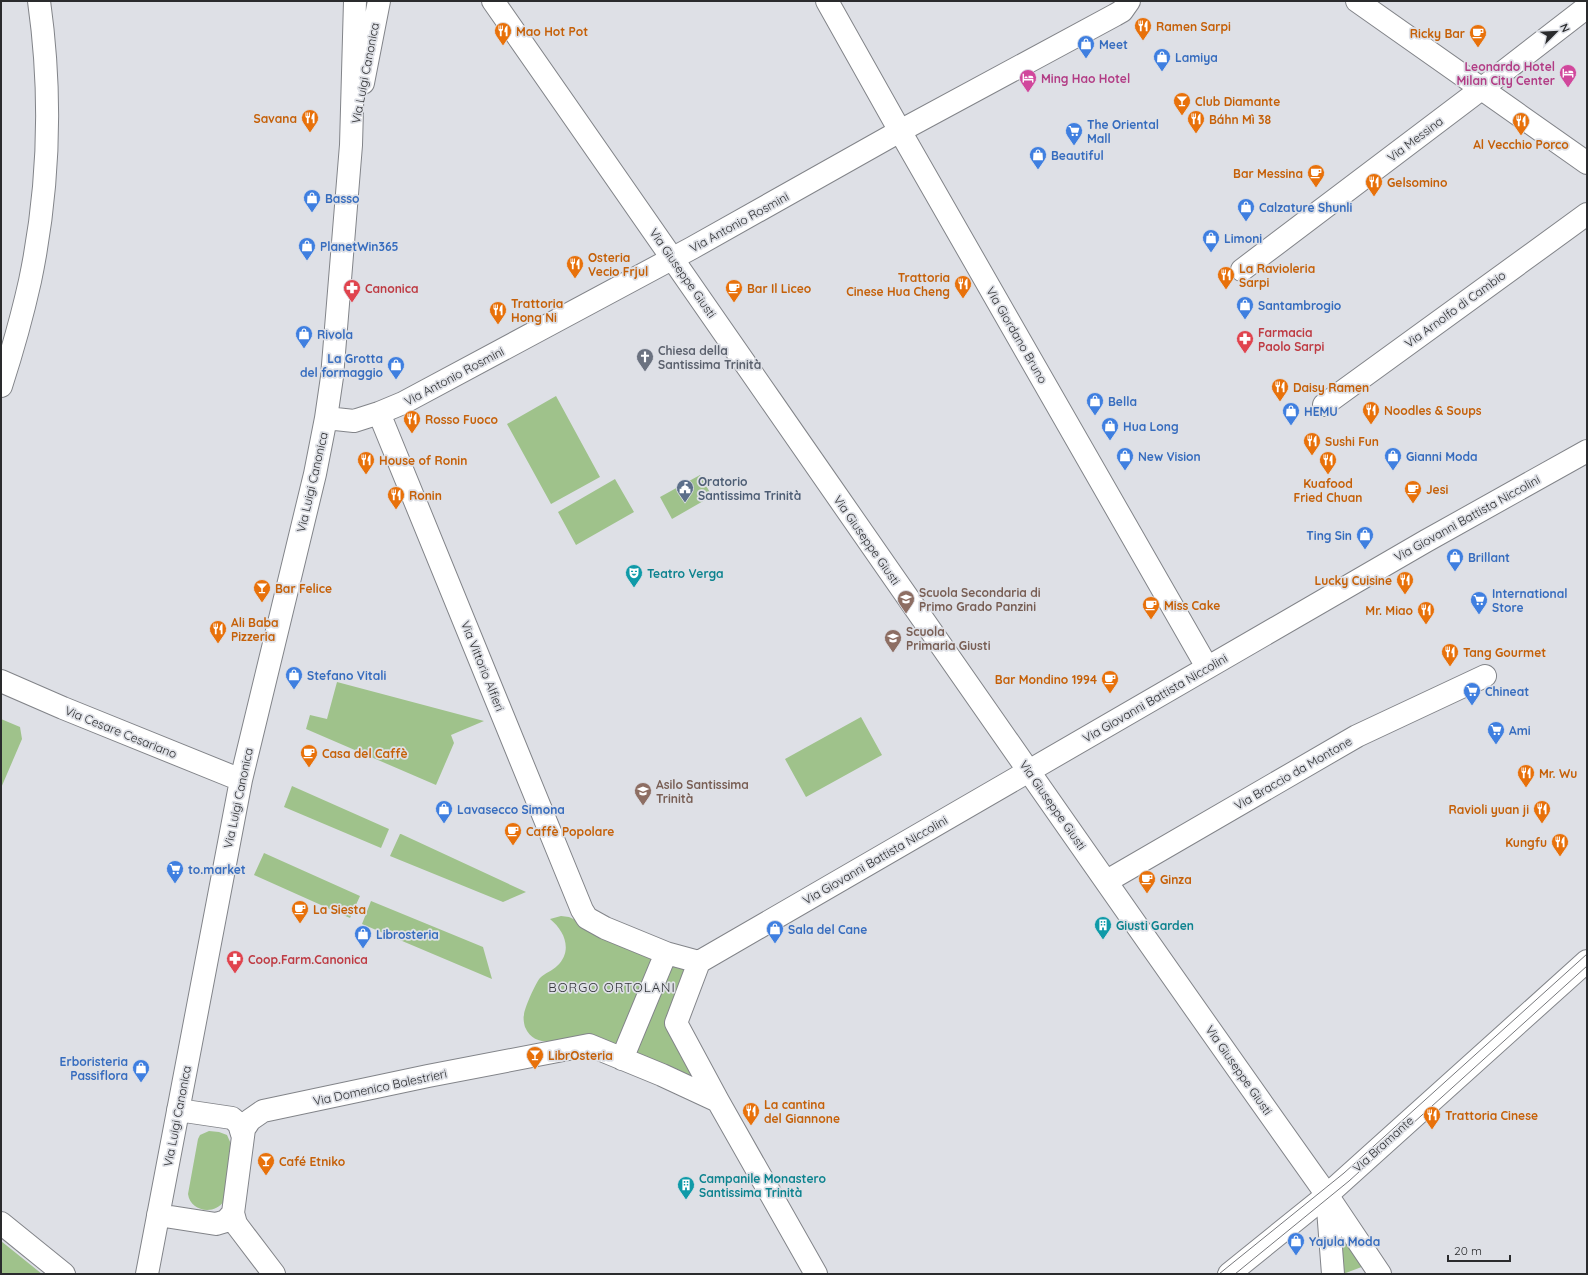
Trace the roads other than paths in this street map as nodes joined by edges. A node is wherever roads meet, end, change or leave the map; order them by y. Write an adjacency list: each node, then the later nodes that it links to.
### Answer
1 (39, 1): 16 (street)
2 (355, 1): 11 (street, Via Luigi Canonica)
3 (379, 1): 11 (street, Via Luigi Canonica)
4 (493, 1): 14 (street, Via Giuseppe Giusti)
5 (827, 1): 10 (street, Via Giordano Bruno)
6 (1129, 1): 10 (street, Via Antonio Rosmini)
7 (1357, 1): 9 (street)
8 (1587, 7): 9 (street, Via Messina)
9 (1481, 89): 12 (street); 15 (street, Via Messina)
10 (900, 131): 14 (street, Via Antonio Rosmini); 21 (street, Via Giordano Bruno)
11 (351, 145): 19 (street, Via Luigi Canonica)
12 (1587, 163)
13 (1587, 214): 17 (street, Via Arnolfo di Cambio)
14 (673, 258): 18 (street, Via Antonio Rosmini); 24 (street, Via Giuseppe Giusti)
15 (1242, 270)
16 (3, 372)
17 (1324, 405)
18 (379, 413): 19 (street, Via Antonio Rosmini); 27 (street, Via Vittorio Alfieri)
19 (326, 418): 25 (street, Via Luigi Canonica)
20 (1587, 451): 21 (street, Via Giovanni Battista Niccolini)
21 (1207, 668): 24 (street, Via Giovanni Battista Niccolini)
22 (1486, 676): 26 (street, Via Braccio da Montone)
23 (1, 681): 25 (street, Via Cesare Cesariano)
24 (1029, 770): 26 (street, Via Giuseppe Giusti); 29 (street, Via Giovanni Battista Niccolini)
25 (241, 780): 32 (street, Via Luigi Canonica)
26 (1107, 881): 34 (street, Via Giuseppe Giusti)
27 (666, 953): 29 (street); 30 (street)
28 (1587, 961): 34 (street, Via Bramante)
29 (699, 962): 31 (street)
30 (622, 1059): 31 (street, Via Domenico Balestrieri); 33 (street, Via Domenico Balestrieri)
31 (718, 1100): 41 (street)
32 (178, 1110): 33 (street); 36 (street, Via Luigi Canonica)
33 (242, 1134): 35 (street, Via Domenico Balestrieri)
34 (1327, 1195): 42 (street, Via Bramante); 43 (street); 45 (street, Via Giuseppe Giusti)
35 (233, 1212): 36 (street); 40 (street)
36 (158, 1215): 39 (street, Via Luigi Canonica)
37 (1, 1223): 38 (street)
38 (64, 1274)
39 (147, 1274)
40 (274, 1274)
41 (816, 1274)
42 (1229, 1274)
43 (1332, 1274)
44 (1358, 1274): 45 (street)
45 (1379, 1274)

